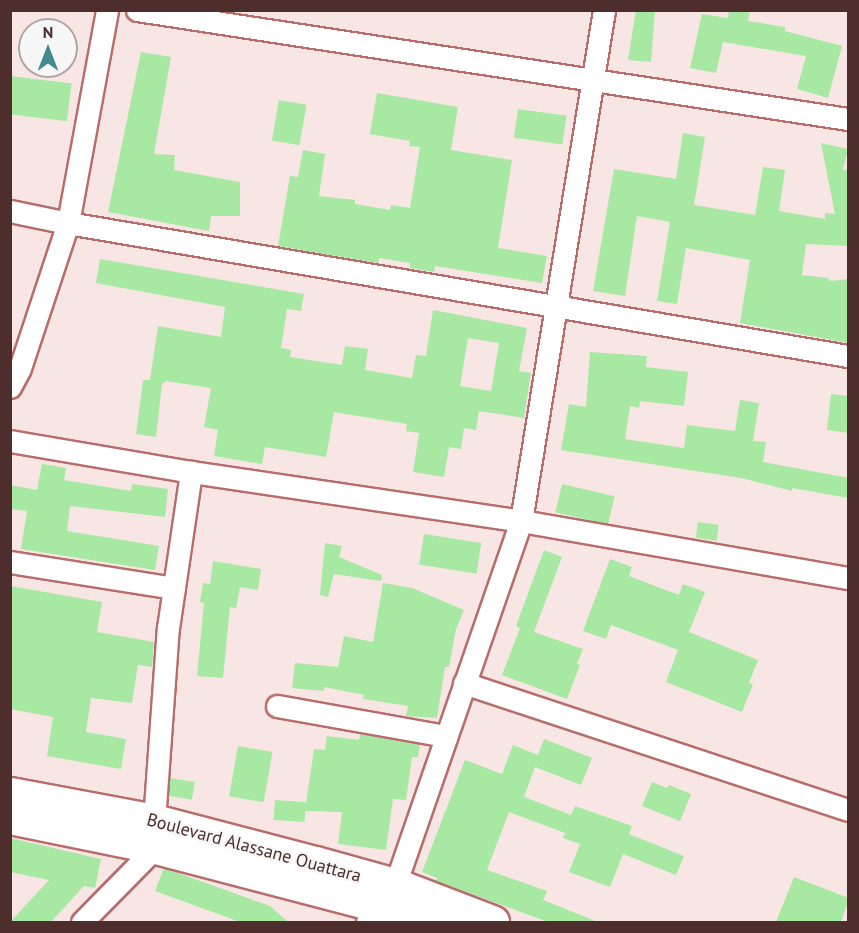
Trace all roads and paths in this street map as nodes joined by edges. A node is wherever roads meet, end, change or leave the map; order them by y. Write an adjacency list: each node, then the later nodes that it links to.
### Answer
1 (107, 10): 7 (street)
2 (137, 10): 4 (street)
3 (604, 10): 4 (street)
4 (595, 80): 5 (street); 8 (street)
5 (849, 119)
6 (10, 211): 7 (street)
7 (68, 223): 8 (street); 10 (street)
8 (556, 306): 9 (street); 13 (street)
9 (849, 356)
10 (10, 387)
11 (10, 441): 12 (street)
12 (191, 472): 13 (street); 16 (street)
13 (520, 521): 15 (street); 17 (street)
14 (10, 562): 16 (street)
15 (849, 578)
16 (174, 588): 23 (street)
17 (464, 683): 19 (street); 21 (street)
18 (277, 706): 19 (street)
19 (446, 736): 24 (street)
20 (10, 794): 23 (main road, Boulevard Alassane Ouattara)
21 (849, 810)
22 (10, 818): 23 (main road, Boulevard Alassane Ouattara)
23 (155, 834): 24 (main road, Boulevard Alassane Ouattara); 25 (street)
24 (381, 905): 26 (main road, Boulevard Alassane Ouattara); 27 (main road, Boulevard Alassane Ouattara)
25 (82, 922)
26 (425, 922)
27 (492, 922)

